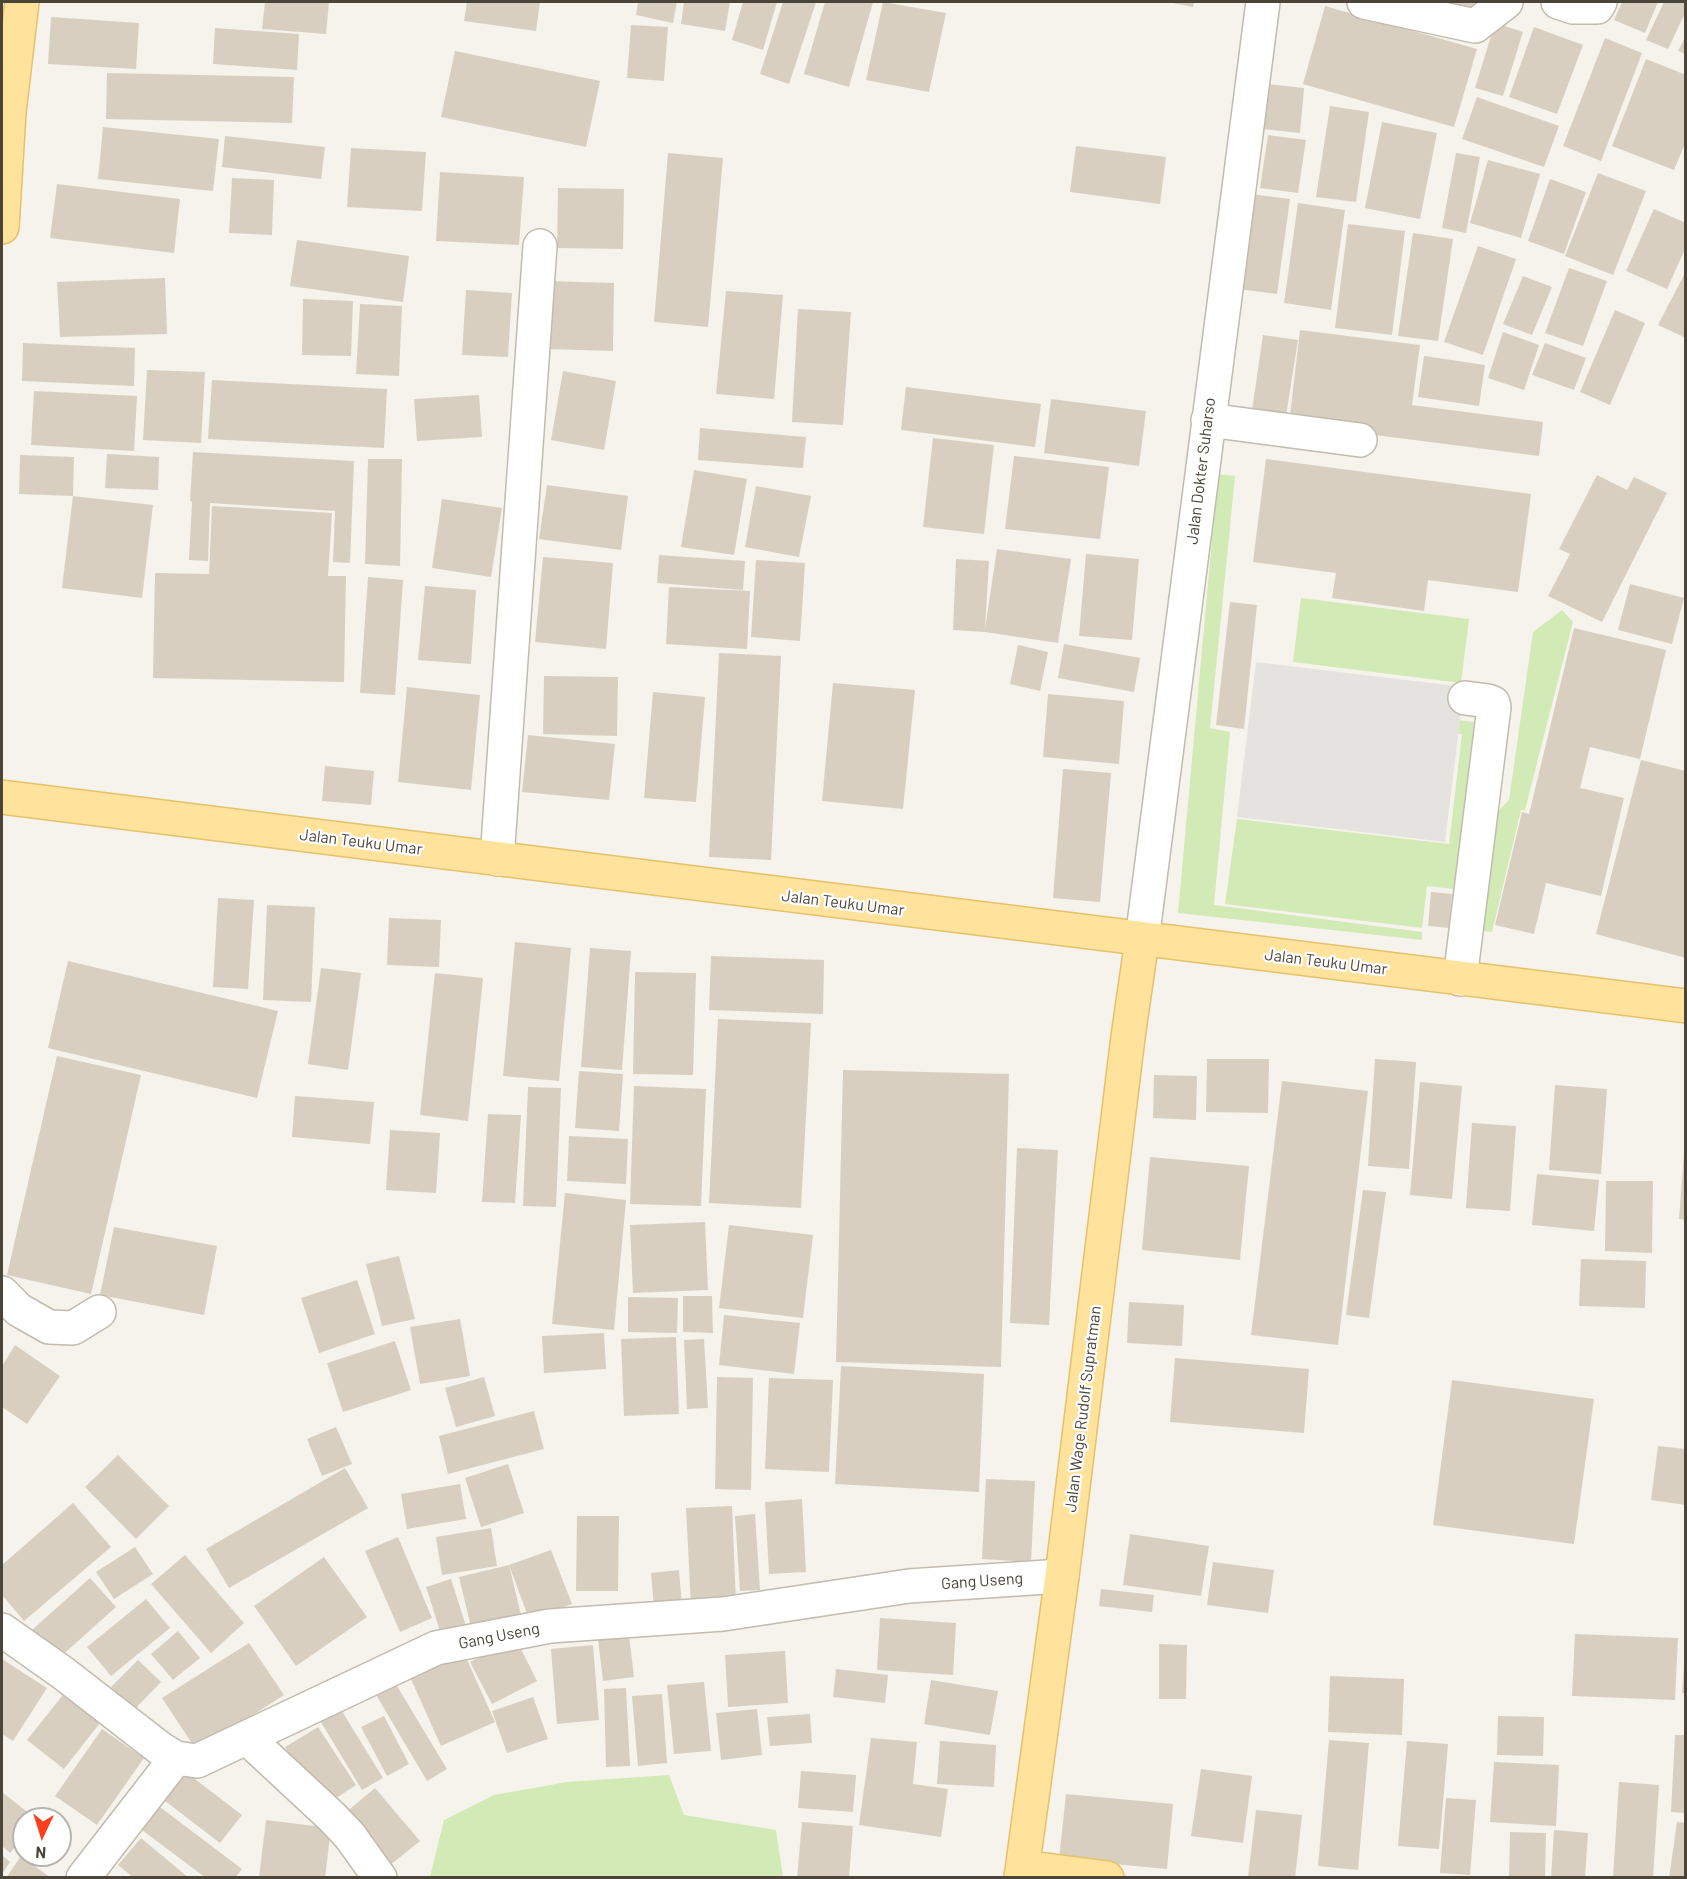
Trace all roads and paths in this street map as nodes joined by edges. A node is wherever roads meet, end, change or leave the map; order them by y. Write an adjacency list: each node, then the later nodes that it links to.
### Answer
1 (22, 2): 7 (main road)
2 (1263, 2): 10 (street, Jalan Dokter Suharso)
3 (1364, 2): 4 (street)
4 (1506, 2)
5 (1558, 2): 6 (street)
6 (1600, 2)
7 (8, 75): 8 (main road)
8 (2, 227)
9 (540, 246): 14 (street)
10 (1208, 420): 11 (street); 15 (street, Jalan Dokter Suharso)
11 (1360, 440)
12 (1465, 698): 16 (street)
13 (2, 797): 14 (main road, Jalan Teuku Umar)
14 (497, 859): 15 (main road, Jalan Teuku Umar)
15 (1142, 940): 16 (main road, Jalan Teuku Umar); 20 (main road, Jalan Wage Rudolf Supratman)
16 (1460, 979): 17 (main road, Jalan Teuku Umar)
17 (1686, 1006)
18 (2, 1293): 19 (street)
19 (99, 1312)
20 (1062, 1576): 22 (street, Gang Useng); 24 (main road, Jalan Wage Rudolf Supratman)
21 (2, 1630): 23 (street)
22 (247, 1738): 23 (street, Gang Useng); 26 (street)
23 (176, 1758): 25 (street)
24 (1022, 1872): 27 (main road)
25 (83, 1878)
26 (380, 1878)
27 (1107, 1878)

